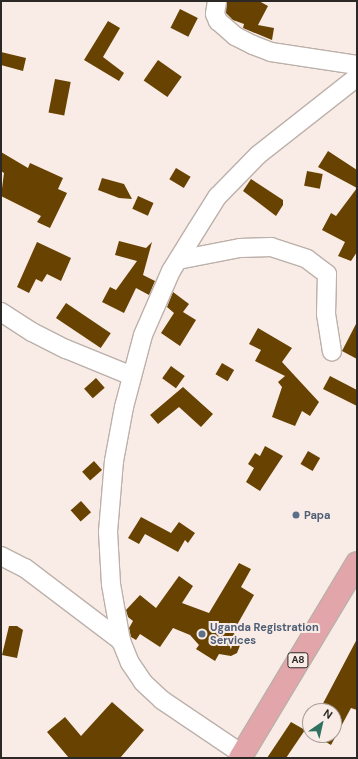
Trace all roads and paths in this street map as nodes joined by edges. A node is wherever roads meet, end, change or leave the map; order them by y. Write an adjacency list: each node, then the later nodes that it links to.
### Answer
1 (217, 1): 2 (street)
2 (357, 65)
3 (357, 77): 4 (street)
4 (178, 260): 6 (street); 7 (street)
5 (1, 312): 7 (street)
6 (332, 352)
7 (132, 376): 10 (street)
8 (1, 556): 10 (street)
9 (357, 563): 11 (main road, A8)
10 (121, 642): 11 (street)
11 (241, 756)

